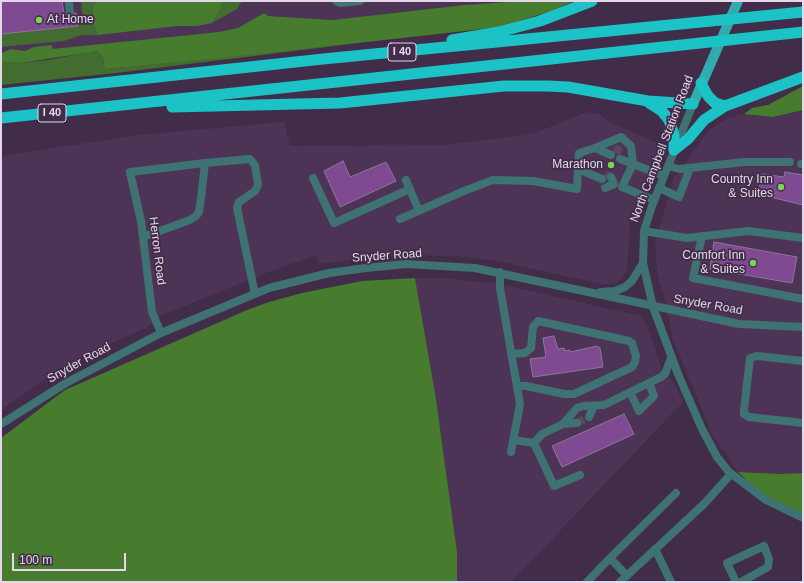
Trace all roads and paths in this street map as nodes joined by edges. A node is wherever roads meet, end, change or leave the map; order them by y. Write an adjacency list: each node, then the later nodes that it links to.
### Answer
1 (69, 1): 7 (street)
2 (336, 1): 3 (street)
3 (360, 1)
4 (592, 1): 9 (highway)
5 (738, 1): 11 (main road, North Campbell Station Road)
6 (803, 12): 9 (highway, I 40)
7 (70, 14)
8 (803, 32): 16 (highway, I 40)
9 (370, 55): 12 (highway, I 40)
10 (803, 77): 15 (highway)
11 (701, 83): 14 (main road, North Campbell Station Road); 15 (highway)
12 (1, 94)
13 (648, 101): 14 (highway); 16 (highway); 20 (highway)
14 (693, 104): 20 (street, North Campbell Station Road)
15 (725, 106): 20 (highway)
16 (103, 108): 17 (highway, I 40)
17 (1, 118)
18 (605, 144): 19 (street); 19 (street); 21 (street)
19 (595, 148): 26 (street)
20 (674, 150): 24 (street, North Campbell Station Road)
21 (626, 160): 27 (street); 30 (street)
22 (790, 162): 25 (street)
23 (205, 163): 38 (street); 38 (street, Herron Road); 43 (street)
24 (668, 166): 25 (street); 27 (street, North Campbell Station Road)
25 (690, 168): 31 (street)
26 (578, 169): 30 (street); 34 (street)
27 (664, 176): 31 (street, North Campbell Station Road)
28 (313, 178): 32 (street)
29 (406, 180): 32 (street)
30 (622, 187): 33 (street)
31 (659, 188): 33 (street, North Campbell Station Road)
32 (410, 189): 34 (street)
33 (654, 200): 36 (street, North Campbell Station Road)
34 (419, 211): 35 (street)
35 (400, 219)
36 (644, 231): 37 (street); 40 (street, North Campbell Station Road)
37 (702, 236): 39 (street); 44 (street)
38 (143, 237): 47 (street, Herron Road)
39 (803, 238)
40 (643, 263): 42 (street); 45 (street, North Campbell Station Road)
41 (500, 272): 42 (street, Snyder Road); 43 (street, Snyder Road); 48 (street)
42 (590, 292): 45 (street, Snyder Road)
43 (255, 294): 47 (street, Snyder Road)
44 (803, 298)
45 (653, 307): 46 (street, Snyder Road); 49 (street, North Campbell Station Road)
46 (803, 327)
47 (161, 333): 58 (street, Snyder Road)
48 (511, 354): 52 (street); 52 (street)
49 (671, 358): 51 (street); 63 (street, North Campbell Station Road)
50 (803, 360): 57 (street)
51 (650, 383): 53 (street); 53 (street)
52 (517, 386): 60 (street)
53 (630, 392): 54 (street)
54 (594, 406): 55 (street); 59 (street)
55 (589, 417)
56 (577, 423): 59 (street)
57 (803, 423)
58 (1, 424)
59 (563, 424): 61 (street)
60 (513, 440): 61 (street); 62 (street)
61 (534, 443): 64 (street)
62 (511, 452)
63 (731, 474): 66 (street, North Campbell Station Road); 67 (street)
64 (580, 475)
65 (676, 493): 68 (street)
66 (803, 518)
67 (655, 548): 69 (street); 72 (street)
68 (610, 558): 69 (street); 70 (street)
69 (626, 576): 71 (street)
70 (587, 582)
71 (620, 582)
72 (671, 582)
73 (736, 582): 74 (street)
74 (741, 582)

